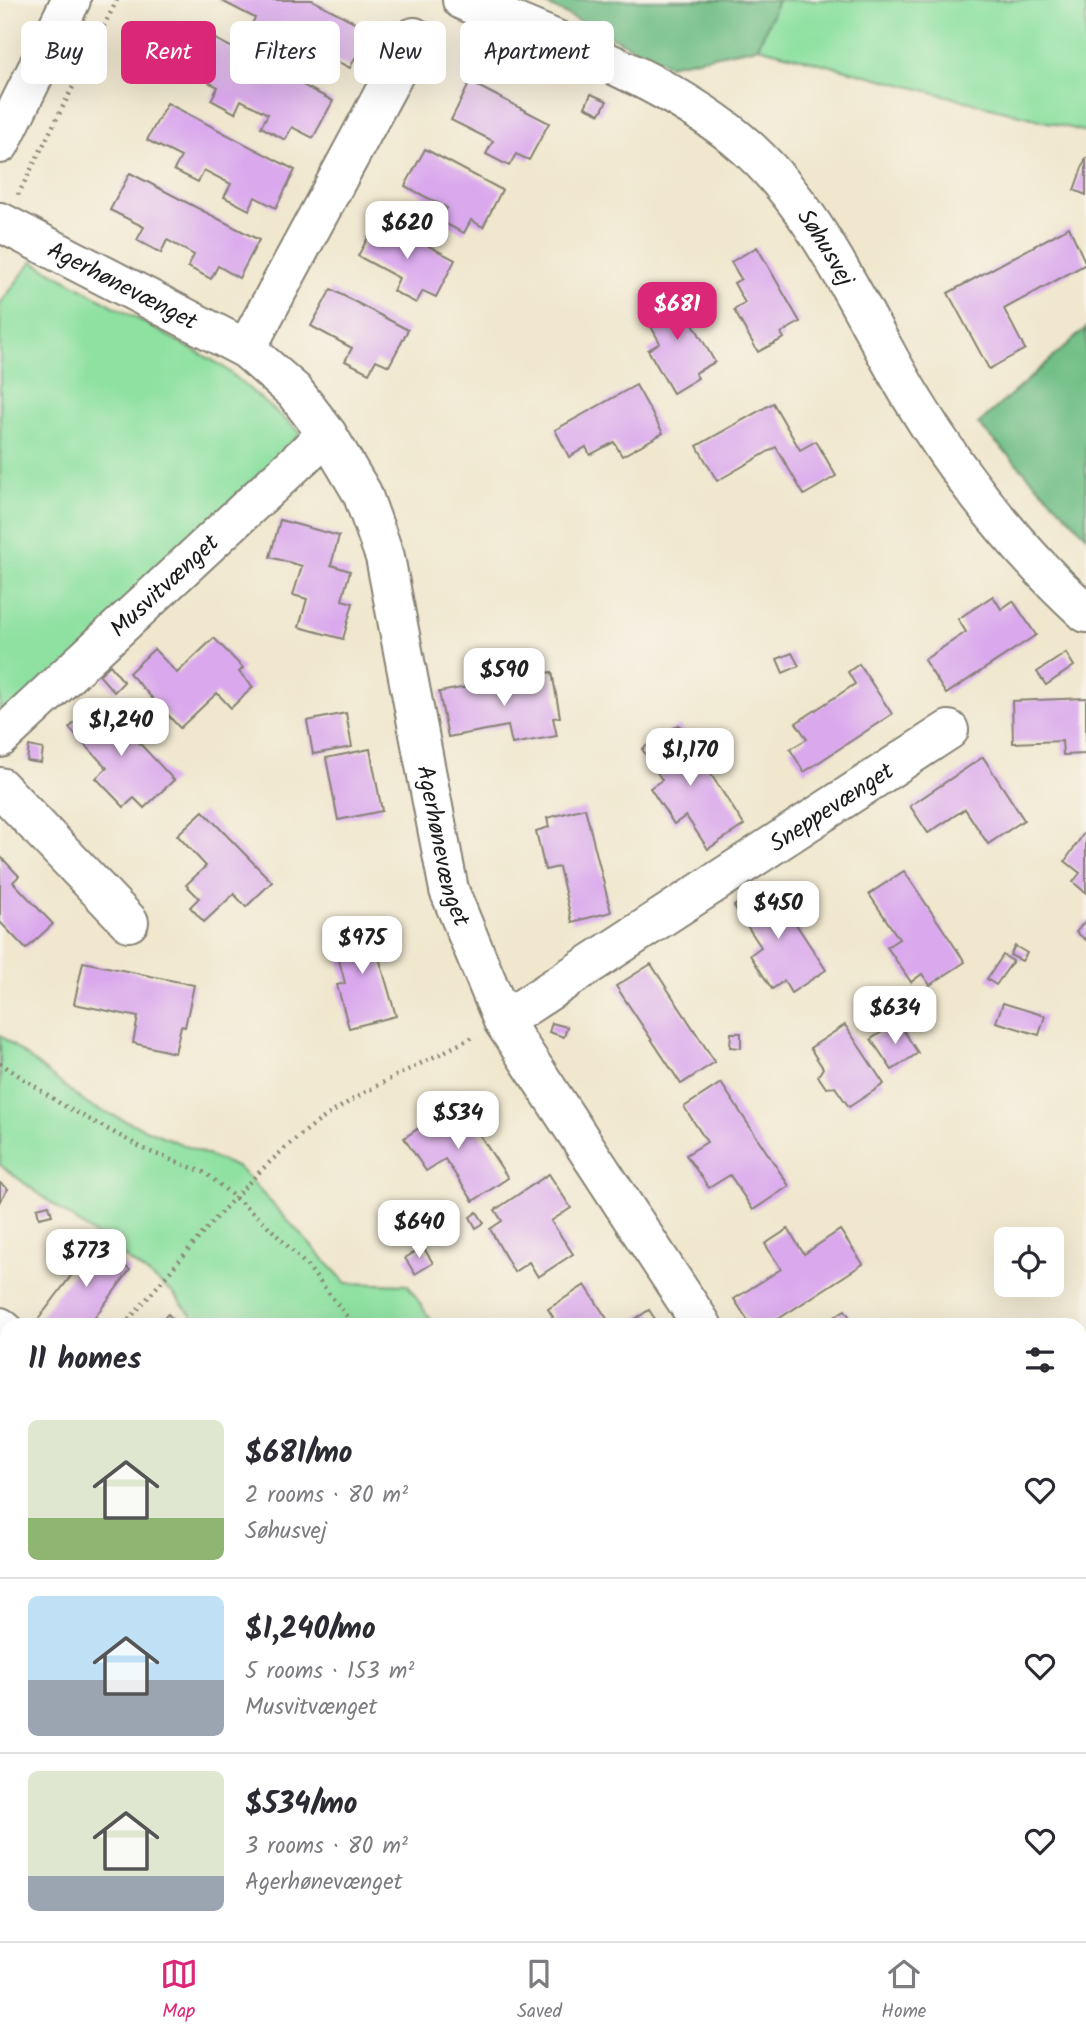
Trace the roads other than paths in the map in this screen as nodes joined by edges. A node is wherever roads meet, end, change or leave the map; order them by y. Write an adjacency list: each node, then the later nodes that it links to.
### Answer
1 (71, 0): 4 (street)
2 (462, 0): 8 (street, Søhusvej)
3 (389, 84): 6 (street)
4 (0, 144)
5 (2, 223): 6 (street, Agerhønevænget)
6 (246, 349): 7 (street, Agerhønevænget)
7 (327, 433): 10 (street, Musvitvænget); 13 (street, Agerhønevænget)
8 (1086, 613)
9 (949, 730): 13 (street, Sneppevænget)
10 (0, 738)
11 (0, 787): 12 (street)
12 (128, 922)
13 (503, 1021): 14 (street, Agerhønevænget)
14 (697, 1318)

